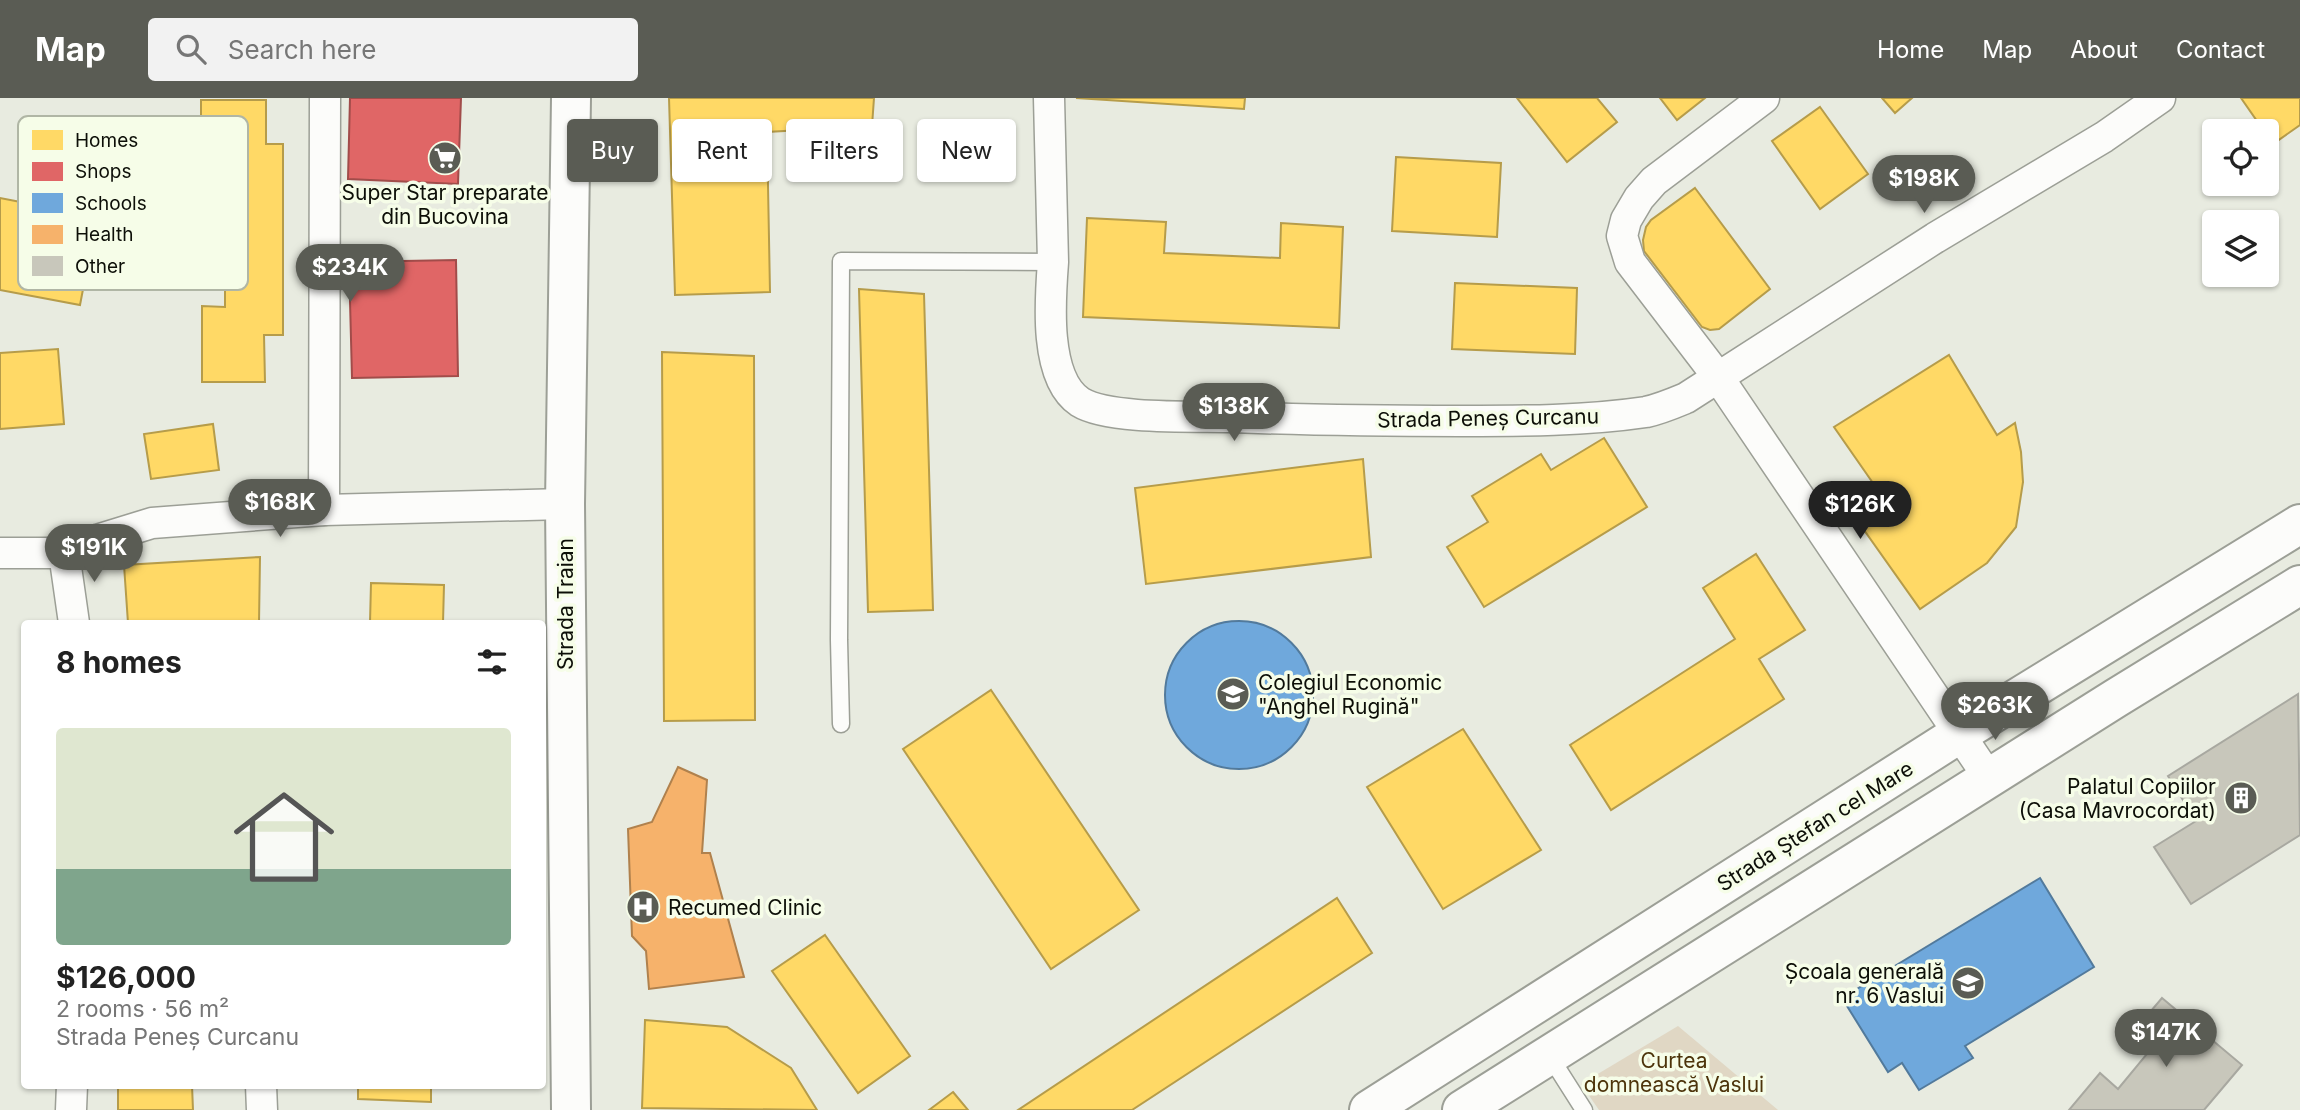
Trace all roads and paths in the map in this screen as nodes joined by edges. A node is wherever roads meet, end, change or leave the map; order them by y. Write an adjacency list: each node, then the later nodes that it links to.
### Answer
1 (325, 98): 9 (street)
2 (570, 98): 8 (main road, Strada Traian)
3 (1049, 98): 6 (street, Strada Peneș Curcanu)
4 (1764, 98): 7 (street)
5 (2160, 98): 7 (street, Strada Peneș Curcanu)
6 (1053, 262): 7 (street, Strada Peneș Curcanu); 15 (lane)
7 (1718, 377): 16 (street)
8 (565, 504): 9 (street); 23 (main road, Strada Traian)
9 (324, 510): 12 (street)
10 (2300, 524): 16 (main road, Strada Ștefan cel Mare)
11 (0, 553): 12 (street)
12 (64, 553): 14 (street)
13 (2300, 584): 17 (main road)
14 (74, 620)
15 (841, 724)
16 (1959, 734): 17 (street); 24 (main road, Strada Ștefan cel Mare)
17 (1989, 778): 18 (main road)
18 (1549, 1055): 25 (main road); 26 (lane)
19 (72, 1089): 21 (street)
20 (261, 1089): 22 (street)
21 (71, 1110)
22 (262, 1110)
23 (570, 1110)
24 (1368, 1110)
25 (1462, 1110)
26 (1584, 1110)

